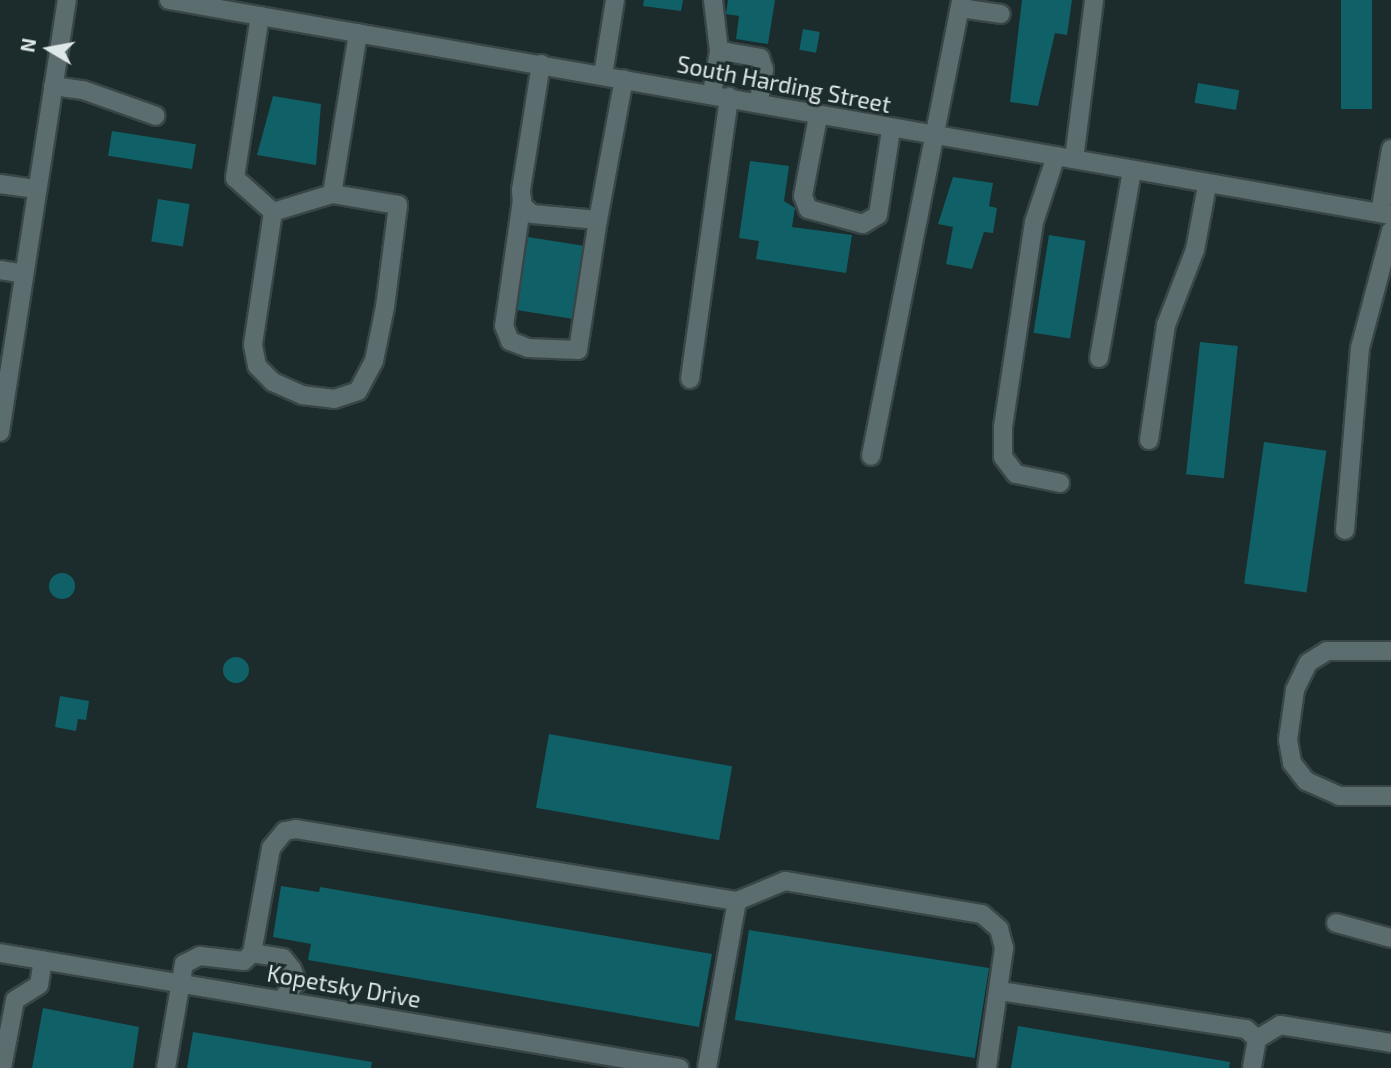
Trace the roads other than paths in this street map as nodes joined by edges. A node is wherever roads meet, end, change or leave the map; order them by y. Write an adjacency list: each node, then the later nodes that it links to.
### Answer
1 (67, 0): 15 (street)
2 (169, 0): 6 (street, South Harding Street)
3 (615, 0): 13 (street)
4 (713, 0): 11 (street)
5 (1094, 0): 23 (street)
6 (210, 4): 9 (street, South Harding Street)
7 (960, 4): 8 (street); 21 (street)
8 (1001, 14)
9 (260, 16): 10 (street, South Harding Street); 30 (street)
10 (358, 33): 12 (street, South Harding Street); 28 (street)
11 (719, 51): 16 (street); 17 (street)
12 (541, 64): 13 (street, South Harding Street); 29 (street)
13 (603, 75): 14 (street, South Harding Street)
14 (624, 79): 16 (street, South Harding Street); 32 (street)
15 (53, 86): 18 (street); 27 (street)
16 (721, 95): 17 (street, South Harding Street); 37 (street)
17 (759, 102): 19 (street, South Harding Street)
18 (156, 116)
19 (818, 117): 20 (street, South Harding Street); 20 (street)
20 (891, 130): 21 (street, South Harding Street)
21 (937, 138): 23 (street, South Harding Street); 40 (street)
22 (1391, 149): 31 (street)
23 (1065, 158): 24 (street, South Harding Street); 41 (street)
24 (1132, 171): 26 (street, South Harding Street); 36 (street)
25 (0, 184): 27 (street)
26 (1208, 186): 31 (street, South Harding Street); 39 (street)
27 (37, 189): 35 (street)
28 (332, 194): 30 (street); 30 (street)
29 (522, 200): 32 (street); 32 (street)
30 (273, 212)
31 (1386, 214)
32 (598, 220)
33 (1391, 231): 42 (street)
34 (0, 270): 35 (street)
35 (24, 274): 38 (street)
36 (1099, 358)
37 (690, 379)
38 (0, 432)
39 (1149, 440)
40 (871, 456)
41 (1060, 483)
42 (1345, 530)
43 (1391, 652): 44 (street)
44 (1391, 796)
45 (737, 901): 49 (street); 52 (street); 59 (street)
46 (1336, 923): 47 (street)
47 (1391, 938)
48 (0, 953): 50 (street, Kopetsky Drive)
49 (252, 953): 51 (street); 53 (street)
50 (43, 960): 51 (street, Kopetsky Drive); 56 (street)
51 (179, 983): 53 (street, Kopetsky Drive); 57 (street)
52 (1000, 991): 54 (street); 60 (street)
53 (281, 1000): 58 (street, Kopetsky Drive)
54 (1257, 1039): 55 (street); 61 (street)
55 (1391, 1043)
56 (2, 1068)
57 (166, 1068)
58 (680, 1068)
59 (707, 1068)
60 (987, 1068)
61 (1252, 1068)

